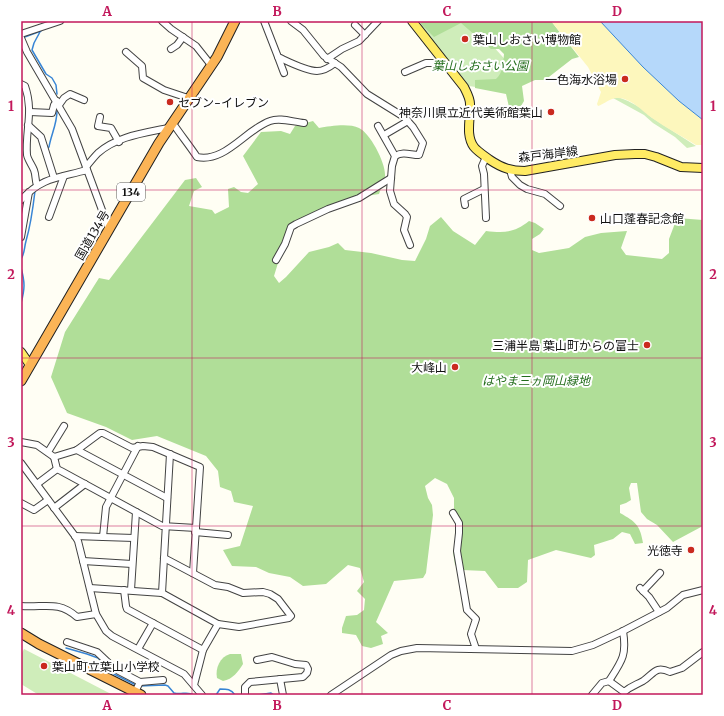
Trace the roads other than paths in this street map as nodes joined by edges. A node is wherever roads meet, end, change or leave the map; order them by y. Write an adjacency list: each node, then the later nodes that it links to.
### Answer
1 (36, 21): 10 (street)
2 (60, 21): 10 (street)
3 (162, 21): 12 (street)
4 (235, 21): 20 (highway, 国道134号 / 134)
5 (264, 21): 16 (street)
6 (291, 21): 17 (street)
7 (378, 21): 11 (street)
8 (412, 21): 18 (main road, 森戸海岸線)
9 (355, 25): 11 (street)
10 (36, 29): 13 (street)
11 (365, 35): 17 (street)
12 (183, 37): 14 (street); 20 (street)
13 (21, 38): 26 (street)
14 (171, 49)
15 (126, 52): 24 (street)
16 (278, 57): 19 (street); 22 (street)
17 (327, 59): 19 (street)
18 (442, 59): 21 (street); 37 (main road, 森戸海岸線)
19 (335, 63): 29 (street)
20 (211, 65): 24 (highway, 国道134号 / 134)
21 (405, 72)
22 (284, 73)
23 (21, 84): 27 (street)
24 (188, 98): 32 (highway, 国道134号 / 134)
25 (84, 100): 26 (street)
26 (58, 103): 27 (street); 38 (street)
27 (30, 112): 31 (street)
28 (100, 117): 35 (street)
29 (408, 121): 34 (street); 36 (street)
30 (304, 122): 32 (street)
31 (28, 125): 42 (street); 44 (street)
32 (170, 125): 35 (street); 52 (highway, 国道134号 / 134)
33 (378, 126): 34 (street)
34 (384, 135): 36 (street)
35 (119, 142): 38 (street)
36 (395, 156): 43 (street)
37 (486, 157): 40 (main road, 森戸海岸線); 45 (street)
38 (86, 168): 41 (street); 52 (street)
39 (703, 168): 40 (main road, 森戸海岸線)
40 (510, 170): 49 (street)
41 (64, 176): 42 (street); 50 (street)
42 (54, 178): 44 (street)
43 (391, 178): 54 (street); 55 (street)
44 (37, 185): 46 (street)
45 (484, 189): 48 (street); 51 (street)
46 (29, 192): 47 (street); 53 (street)
47 (21, 200)
48 (465, 205)
49 (560, 206)
50 (48, 217)
51 (486, 218)
52 (109, 229): 57 (highway, 国道134号 / 134)
53 (21, 238)
54 (410, 245)
55 (276, 260)
56 (21, 352): 57 (main road)
57 (30, 365): 58 (highway, 国道134号 / 134)
58 (22, 376)
59 (64, 426): 63 (street)
60 (21, 442): 63 (street)
61 (138, 446): 62 (street); 64 (street); 68 (street)
62 (77, 450): 65 (street); 68 (street)
63 (48, 452): 65 (street)
64 (170, 454): 72 (street); 79 (street)
65 (54, 457): 67 (street)
66 (21, 463): 69 (street)
67 (58, 469): 69 (street); 70 (street)
68 (124, 475): 71 (street); 72 (street)
69 (37, 484): 73 (street)
70 (85, 484): 71 (street); 75 (street)
71 (112, 498): 76 (street); 82 (street)
72 (167, 498): 78 (street)
73 (48, 500): 74 (street); 75 (street)
74 (21, 503)
75 (54, 508): 81 (street)
76 (136, 512): 78 (street); 83 (street)
77 (453, 513): 103 (street)
78 (166, 526): 79 (street); 84 (street)
79 (195, 530): 80 (street); 87 (street)
80 (228, 535)
81 (75, 536): 82 (street); 85 (street)
82 (103, 537): 83 (street)
83 (134, 538): 86 (street)
84 (164, 558): 87 (street); 93 (street)
85 (83, 561): 86 (street); 89 (street)
86 (132, 564): 91 (street)
87 (193, 573): 98 (street)
88 (660, 573): 95 (street)
89 (90, 588): 90 (street); 96 (street)
90 (124, 590): 91 (street); 97 (street)
91 (131, 590): 93 (street)
92 (703, 590): 95 (street)
93 (162, 593): 98 (street)
94 (21, 606): 96 (street)
95 (659, 612): 99 (street)
96 (96, 614): 102 (street)
97 (153, 623): 102 (street); 104 (street)
98 (218, 624): 104 (street)
99 (623, 631): 103 (street); 109 (street)
100 (21, 633): 111 (highway)
101 (66, 642): 111 (street)
102 (138, 649): 110 (street)
103 (476, 649): 116 (street)
104 (203, 650): 110 (street)
105 (703, 652): 112 (street)
106 (257, 660): 107 (street)
107 (280, 679): 114 (street); 115 (street)
108 (163, 680): 111 (street)
109 (609, 681): 112 (street); 117 (street)
110 (194, 685): 113 (street)
111 (138, 688)
112 (626, 693)
113 (202, 695)
114 (245, 695)
115 (283, 695)
116 (331, 695)
117 (592, 695)

